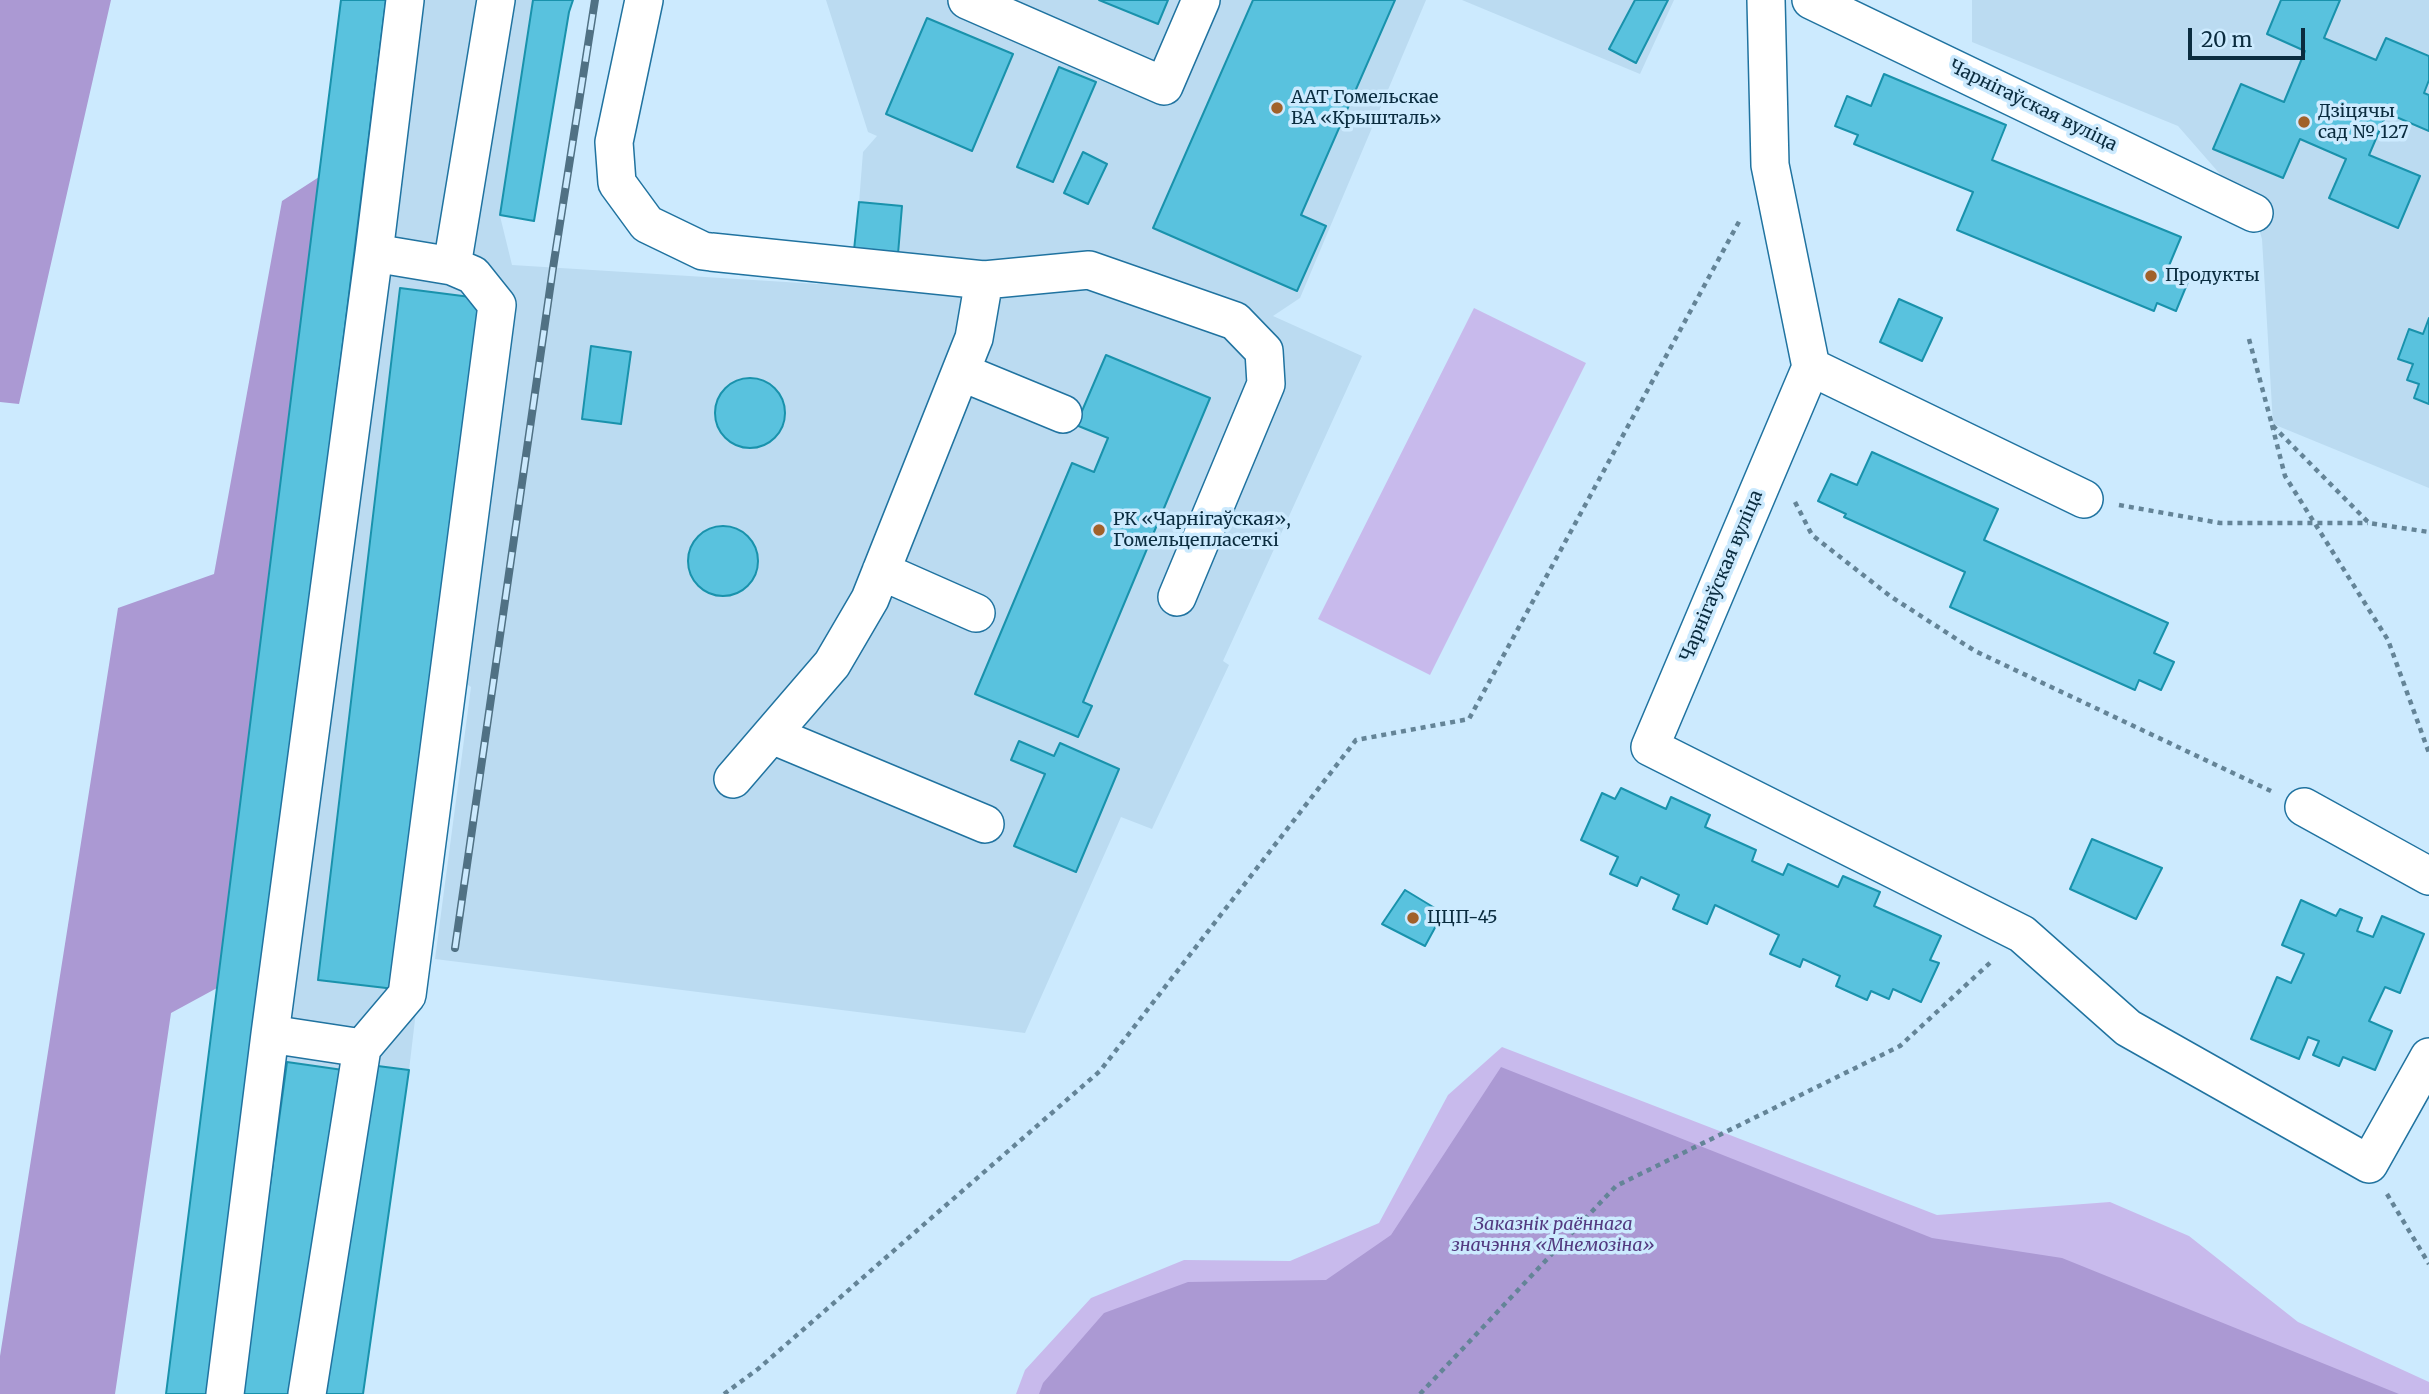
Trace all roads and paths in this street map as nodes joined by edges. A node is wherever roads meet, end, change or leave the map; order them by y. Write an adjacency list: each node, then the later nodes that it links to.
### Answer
1 (405, 0): 10 (street)
2 (496, 0): 11 (street)
3 (644, 0): 12 (street)
4 (967, 0): 5 (street)
5 (1201, 0)
6 (1766, 0): 8 (street)
7 (1811, 0): 9 (street, Чарнігаўская вуліца)
8 (1770, 165): 14 (street); 40 (path)
9 (2255, 213)
10 (374, 253): 11 (street); 33 (street)
11 (452, 266): 34 (street)
12 (984, 280): 15 (street); 24 (street)
13 (2249, 340): 17 (path)
14 (1811, 367): 18 (street, Чарнігаўская вуліца); 19 (street)
15 (961, 372): 16 (street); 23 (street)
16 (1063, 414)
17 (2272, 425): 20 (path); 21 (path)
18 (1772, 457): 29 (path); 32 (street, Чарнігаўская вуліца)
19 (2084, 499): 20 (path)
20 (2314, 523): 21 (path); 27 (path)
21 (2369, 523): 22 (path)
22 (2429, 532)
23 (881, 572): 25 (street); 26 (street)
24 (1177, 597)
25 (976, 613)
26 (772, 734): 28 (street); 30 (street)
27 (2429, 753)
28 (733, 779)
29 (2304, 807): 31 (street)
30 (985, 824)
31 (2429, 876)
32 (2022, 934): 36 (street); 41 (path)
33 (270, 1034): 34 (street); 38 (street)
34 (362, 1048): 39 (street)
35 (2429, 1057): 36 (street)
36 (2369, 1164): 37 (path)
37 (2429, 1264)
38 (225, 1394)
39 (307, 1394)
40 (724, 1394)
41 (1420, 1394)

